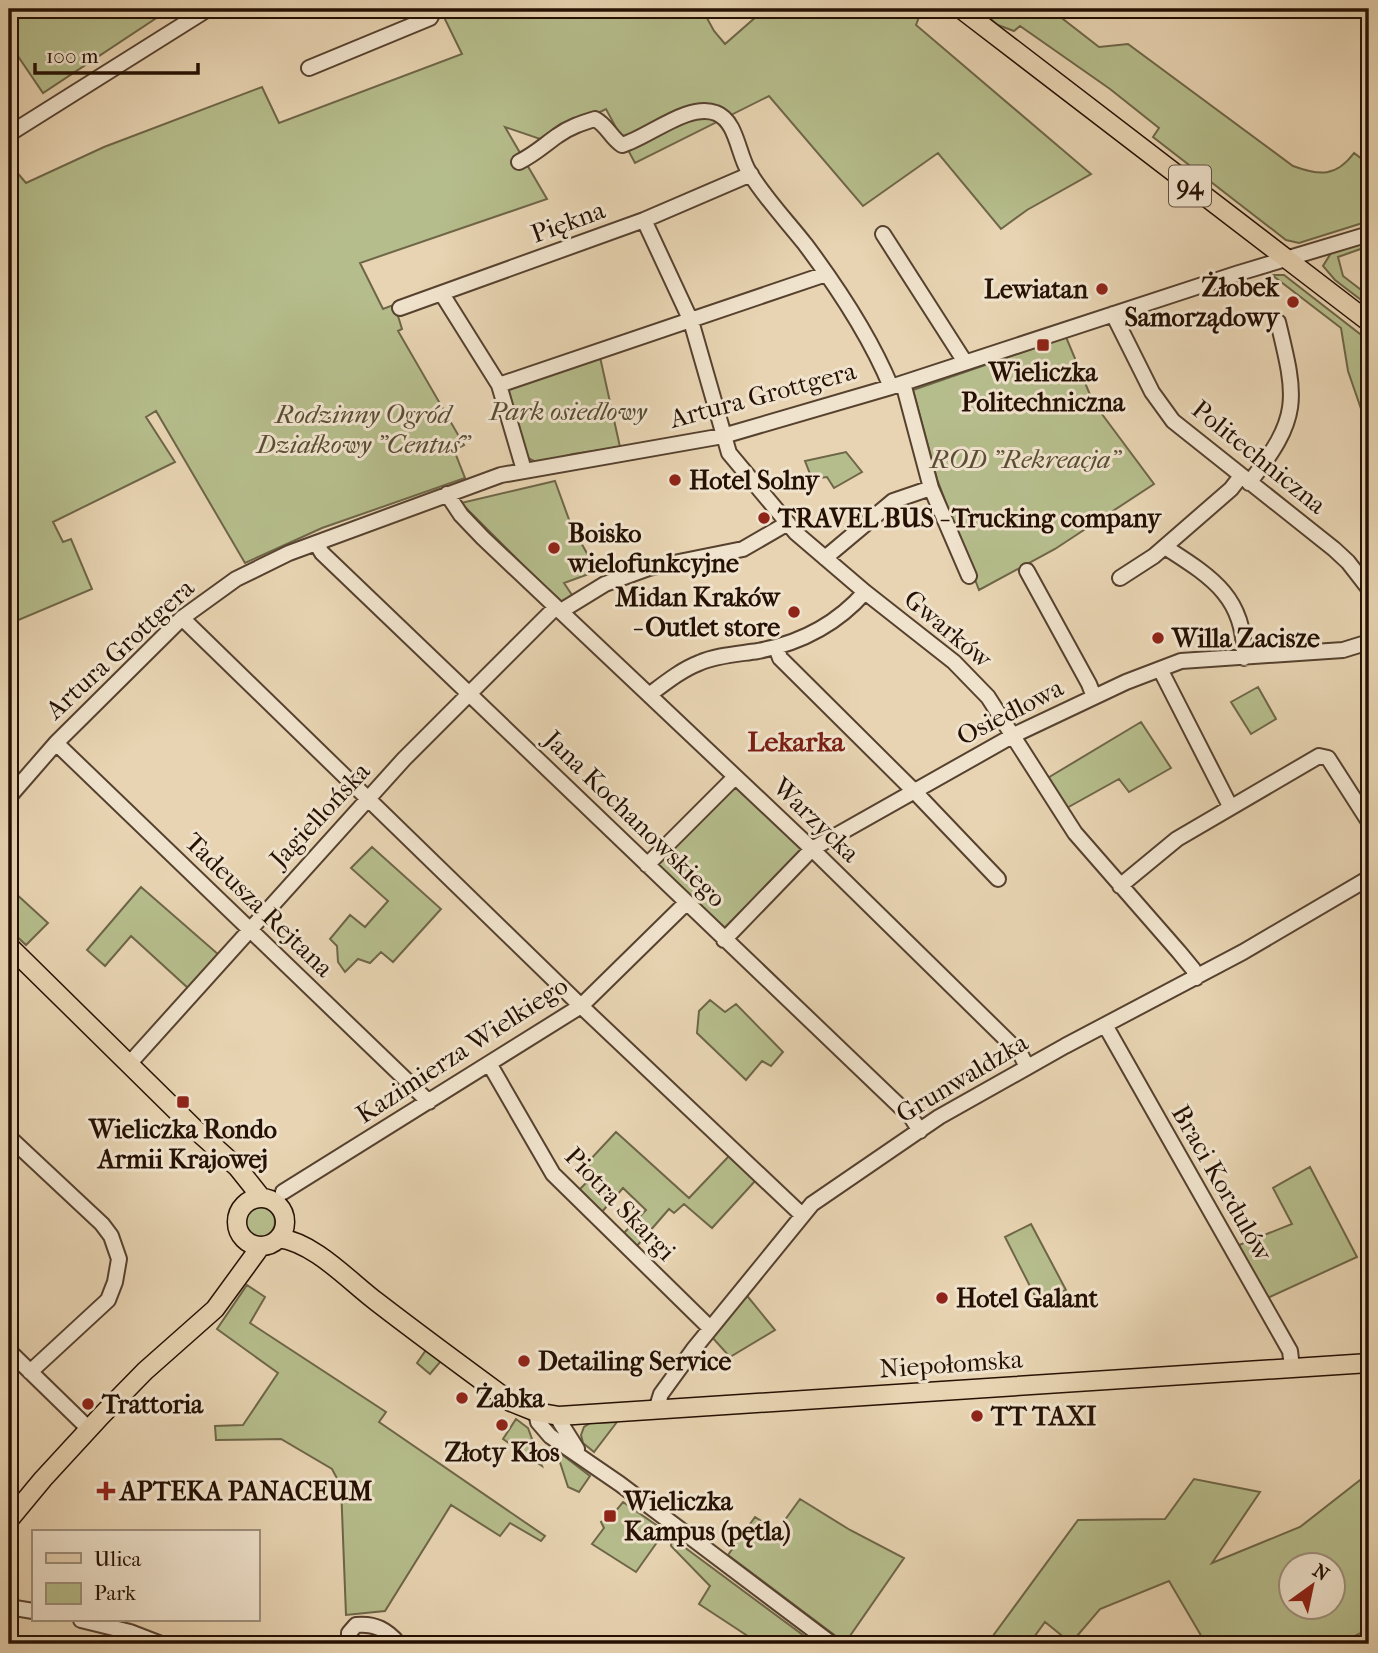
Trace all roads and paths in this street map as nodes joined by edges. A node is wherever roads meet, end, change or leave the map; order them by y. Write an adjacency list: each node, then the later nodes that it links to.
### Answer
1 (208, 9): 5 (street)
2 (435, 9): 4 (street)
3 (961, 9): 11 (main road, 94)
4 (309, 68)
5 (9, 134)
6 (519, 162): 7 (street)
7 (751, 174): 8 (street, Piękna); 12 (street)
8 (644, 220): 13 (street, Piękna); 16 (street, Gwarków)
9 (883, 234): 19 (street)
10 (1369, 234): 11 (street, Artura Grottgera)
11 (1285, 260): 15 (street, Artura Grottgera); 18 (main road, 94)
12 (826, 274): 16 (street); 21 (street)
13 (442, 294): 14 (street, Piękna); 20 (street)
14 (400, 308)
15 (1113, 314): 19 (street, Artura Grottgera); 24 (street, Politechniczna)
16 (691, 321): 20 (street); 22 (street, Gwarków)
17 (1278, 322): 24 (street)
18 (1369, 322)
19 (965, 362): 21 (street, Artura Grottgera)
20 (499, 385): 23 (street)
21 (897, 385): 22 (street, Artura Grottgera); 25 (street)
22 (723, 436): 23 (street, Artura Grottgera); 27 (street, Gwarków)
23 (524, 470): 26 (street, Artura Grottgera)
24 (1245, 479): 29 (street); 34 (street, Politechniczna)
25 (931, 488): 30 (street); 32 (street)
26 (447, 494): 28 (street, Artura Grottgera); 36 (street, Warzycka)
27 (788, 523): 30 (street, Gwarków); 36 (street, Jagiellońska)
28 (316, 543): 37 (street, Artura Grottgera); 42 (street, Jana Kochanowskiego)
29 (1165, 547): 33 (street); 40 (street)
30 (825, 558): 35 (street, Gwarków)
31 (1027, 571): 44 (street)
32 (968, 576)
33 (1120, 578)
34 (1369, 589)
35 (866, 592): 39 (street); 45 (street, Gwarków)
36 (559, 609): 42 (street, Jagiellońska); 43 (street, Warzycka)
37 (182, 618): 46 (street, Artura Grottgera); 50 (street)
38 (1369, 642): 40 (street, Osiedlowa)
39 (776, 647): 43 (street); 48 (street)
40 (1244, 657): 41 (street, Osiedlowa)
41 (1160, 669): 44 (street, Osiedlowa); 51 (street)
42 (471, 694): 50 (street, Jagiellońska); 54 (street, Jana Kochanowskiego)
43 (649, 695): 47 (street, Warzycka)
44 (1094, 697): 45 (street, Osiedlowa)
45 (1014, 736): 48 (street, Osiedlowa); 57 (street, Gwarków)
46 (55, 743): 49 (street, Artura Grottgera); 59 (street, Tadeusza Rejtana)
47 (735, 777): 53 (street, Warzycka); 54 (street)
48 (915, 792): 53 (street, Osiedlowa); 56 (street)
49 (9, 797)
50 (369, 799): 59 (street, Jagiellońska); 63 (street)
51 (1230, 806): 52 (street); 57 (street)
52 (1369, 822)
53 (812, 849): 60 (street, Osiedlowa); 67 (street, Warzycka)
54 (647, 865): 58 (street, Jana Kochanowskiego)
55 (1369, 878): 62 (street, Grunwaldzka)
56 (998, 879)
57 (1120, 886): 62 (street, Gwarków)
58 (686, 903): 60 (street, Jana Kochanowskiego); 63 (street, Kazimierza Wielkiego)
59 (249, 931): 65 (street, Jagiellońska); 68 (street, Tadeusza Rejtana)
60 (724, 940): 69 (street, Jana Kochanowskiego)
61 (9, 946): 65 (main road)
62 (1196, 978): 64 (street, Grunwaldzka)
63 (581, 1006): 66 (street, Kazimierza Wielkiego); 75 (street)
64 (1105, 1025): 67 (street, Grunwaldzka); 81 (street, Braci Kordulów)
65 (129, 1064): 71 (main road)
66 (490, 1065): 68 (street, Kazimierza Wielkiego); 78 (street, Piotra Skargi)
67 (1027, 1067): 69 (street, Grunwaldzka)
68 (429, 1102): 72 (street, Kazimierza Wielkiego)
69 (920, 1130): 75 (street, Grunwaldzka)
70 (9, 1137): 82 (street)
71 (205, 1138): 73 (main road); 74 (main road)
72 (283, 1192)
73 (261, 1198): 74 (main road); 76 (main road)
74 (242, 1206): 77 (main road)
75 (802, 1215): 78 (street, Grunwaldzka)
76 (282, 1230): 77 (main road); 84 (main road, Niepołomska)
77 (253, 1243): 86 (main road)
78 (710, 1328): 83 (street, Grunwaldzka)
79 (9, 1352): 82 (street)
80 (1369, 1363): 81 (main road, Niepołomska)
81 (1292, 1367): 83 (main road, Niepołomska)
82 (30, 1372): 86 (street)
83 (656, 1410): 85 (main road, Niepołomska)
84 (536, 1412): 85 (main road, Niepołomska); 87 (street)
85 (559, 1416): 87 (street)
86 (89, 1429): 88 (main road)
87 (582, 1456): 95 (street)
88 (9, 1520)
89 (9, 1607): 90 (street)
90 (32, 1611)
91 (90, 1622): 92 (street)
92 (161, 1644)
93 (349, 1644): 94 (street)
94 (399, 1644)
95 (832, 1644)

